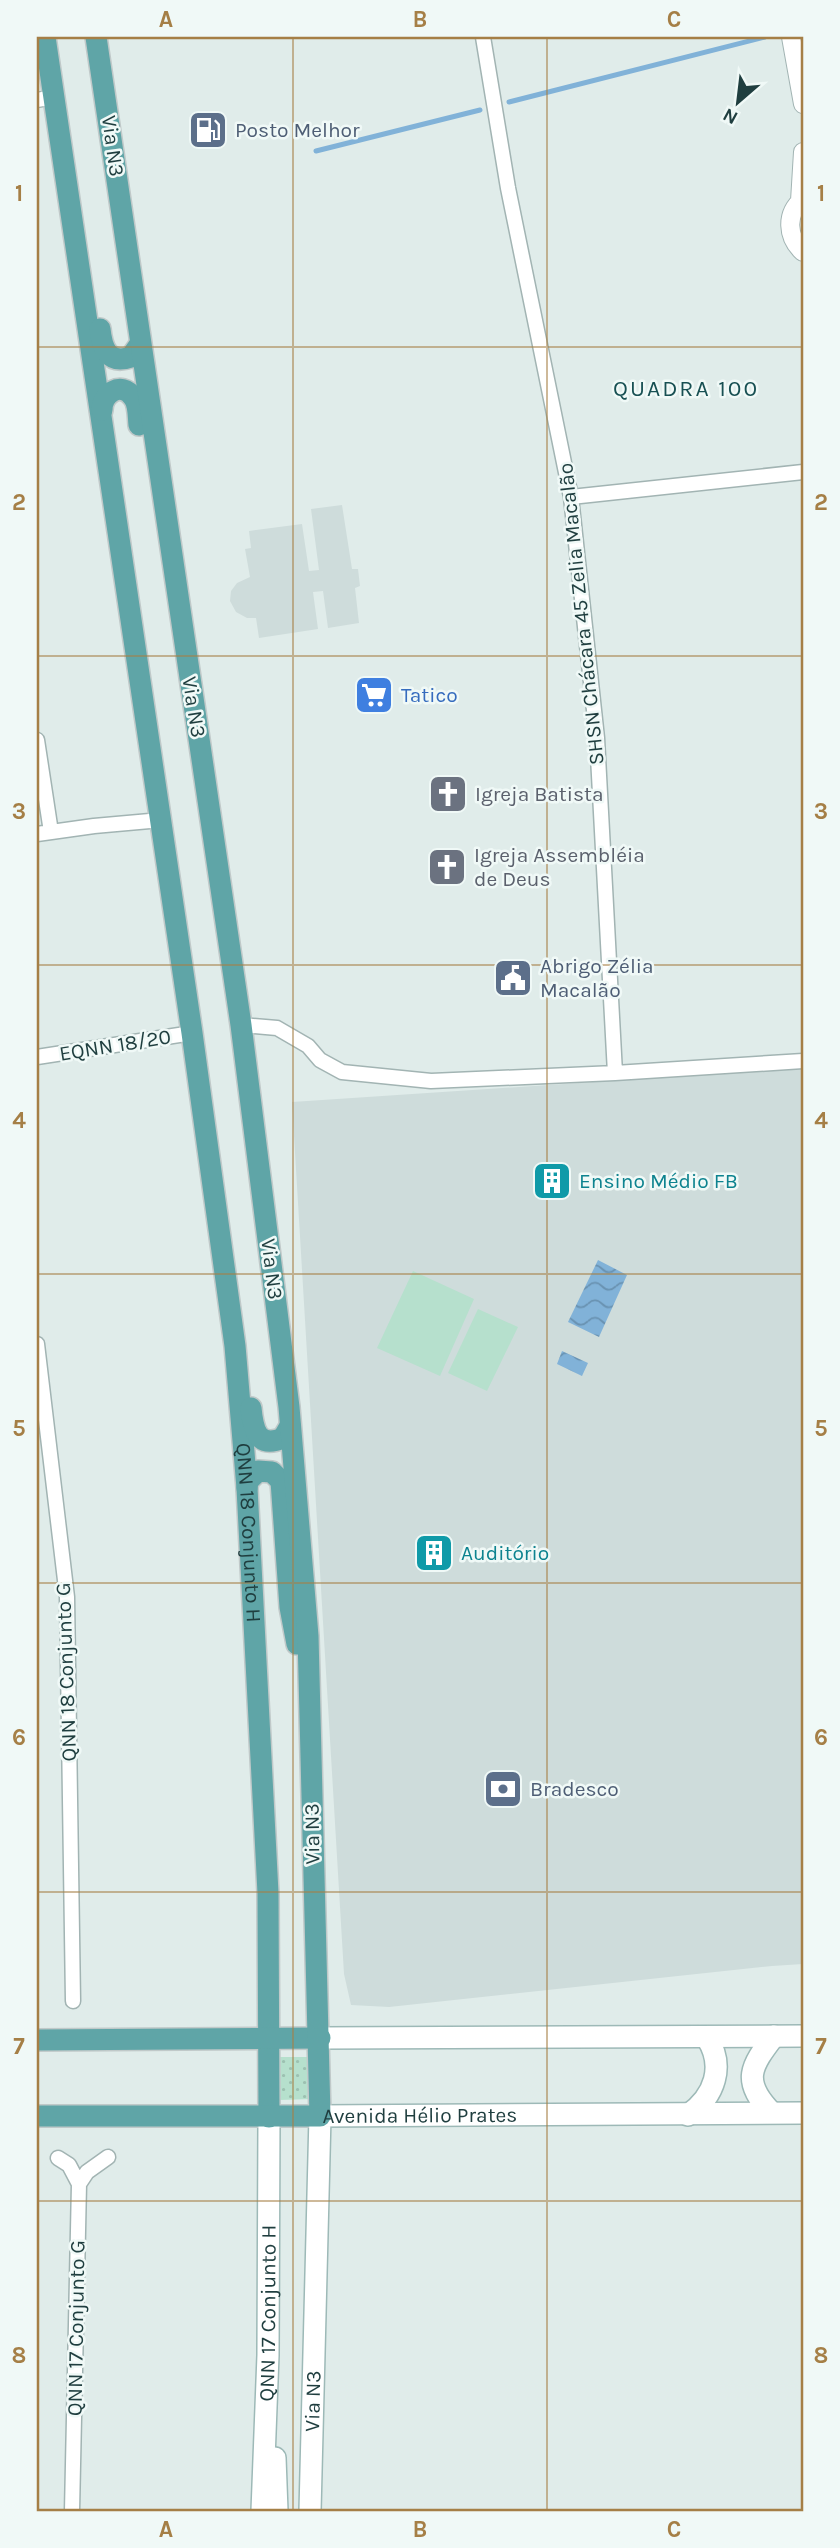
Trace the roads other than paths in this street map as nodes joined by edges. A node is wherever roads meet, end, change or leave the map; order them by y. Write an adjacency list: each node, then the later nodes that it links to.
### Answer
1 (45, 37): 5 (main road)
2 (96, 37): 11 (main road, Via N3)
3 (483, 37): 14 (street, SHSN Chácara 45 Zelia Macalão)
4 (791, 37): 6 (street)
5 (45, 99): 7 (main road)
6 (803, 104)
7 (59, 132): 11 (main road); 12 (main road)
8 (803, 152): 9 (street)
9 (802, 200): 10 (street)
10 (803, 252)
11 (140, 344): 15 (main road, Via N3)
12 (102, 410): 15 (main road); 17 (main road)
13 (803, 472): 14 (street)
14 (572, 497): 23 (street, SHSN Chácara 45 Zelia Macalão)
15 (183, 632): 19 (main road, Via N3)
16 (37, 740): 18 (street)
17 (161, 820): 18 (street); 20 (main road)
18 (44, 833)
19 (241, 1025): 23 (street); 26 (main road, Via N3)
20 (192, 1032): 21 (street, EQNN 18/20); 24 (main road, QNN 18 Conjunto H)
21 (37, 1057)
22 (803, 1061): 23 (street)
23 (615, 1073)
24 (218, 1214): 26 (main road); 27 (main road, QNN 18 Conjunto H)
25 (37, 1344): 29 (street, QNN 18 Conjunto G)
26 (290, 1426): 28 (main road, Via N3)
27 (247, 1488): 28 (main road); 32 (main road, QNN 18 Conjunto H)
28 (309, 1698): 33 (main road, Via N3)
29 (73, 2001)
30 (774, 2036): 31 (main road); 34 (main road); 36 (main road)
31 (803, 2036)
32 (269, 2038): 33 (main road); 35 (main road); 41 (main road)
33 (320, 2038): 34 (main road); 40 (main road, Via N3)
34 (708, 2038): 38 (main road)
35 (37, 2039)
36 (771, 2112): 37 (main road, Avenida Hélio Prates); 38 (main road, Avenida Hélio Prates)
37 (803, 2113)
38 (688, 2115): 40 (main road, Avenida Hélio Prates)
39 (37, 2116): 41 (main road, Avenida Hélio Prates)
40 (320, 2116): 41 (main road, Avenida Hélio Prates); 49 (main road, Via N3)
41 (269, 2117): 45 (main road, QNN 17 Conjunto H)
42 (108, 2157): 44 (street)
43 (58, 2158): 44 (street)
44 (79, 2184): 46 (street, QNN 17 Conjunto G)
45 (268, 2355): 47 (main road, QNN 17 Conjunto H); 48 (main road)
46 (72, 2511)
47 (262, 2511)
48 (277, 2511)
49 (310, 2511)

